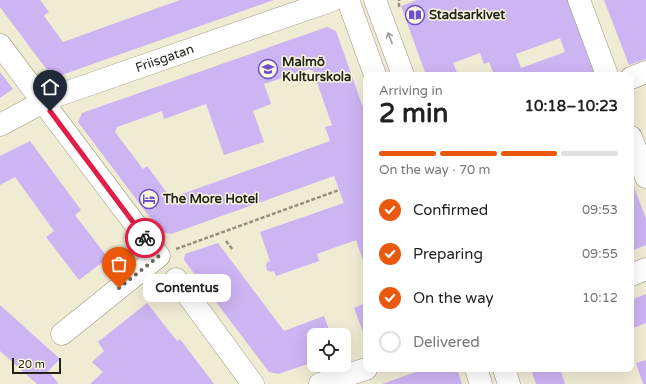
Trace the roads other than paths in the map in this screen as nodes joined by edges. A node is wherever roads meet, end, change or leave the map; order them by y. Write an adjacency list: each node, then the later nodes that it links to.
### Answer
1 (334, 0): 11 (street, Friisgatan)
2 (348, 0): 6 (street)
3 (375, 0): 7 (street, one-way to 3)
4 (579, 0): 8 (street)
5 (0, 45): 11 (street)
6 (374, 72)
7 (402, 72)
8 (606, 72)
9 (646, 72): 10 (street)
10 (634, 77)
11 (43, 102): 12 (street, Friisgatan); 18 (street)
12 (0, 125)
13 (634, 145): 14 (street)
14 (646, 178)
15 (646, 269): 16 (street)
16 (634, 274)
17 (176, 279): 22 (street)
18 (62, 334)
19 (363, 370): 23 (street)
20 (477, 372): 24 (street)
21 (505, 372): 25 (street)
22 (253, 384)
23 (320, 384)
24 (481, 384)
25 (509, 384)

